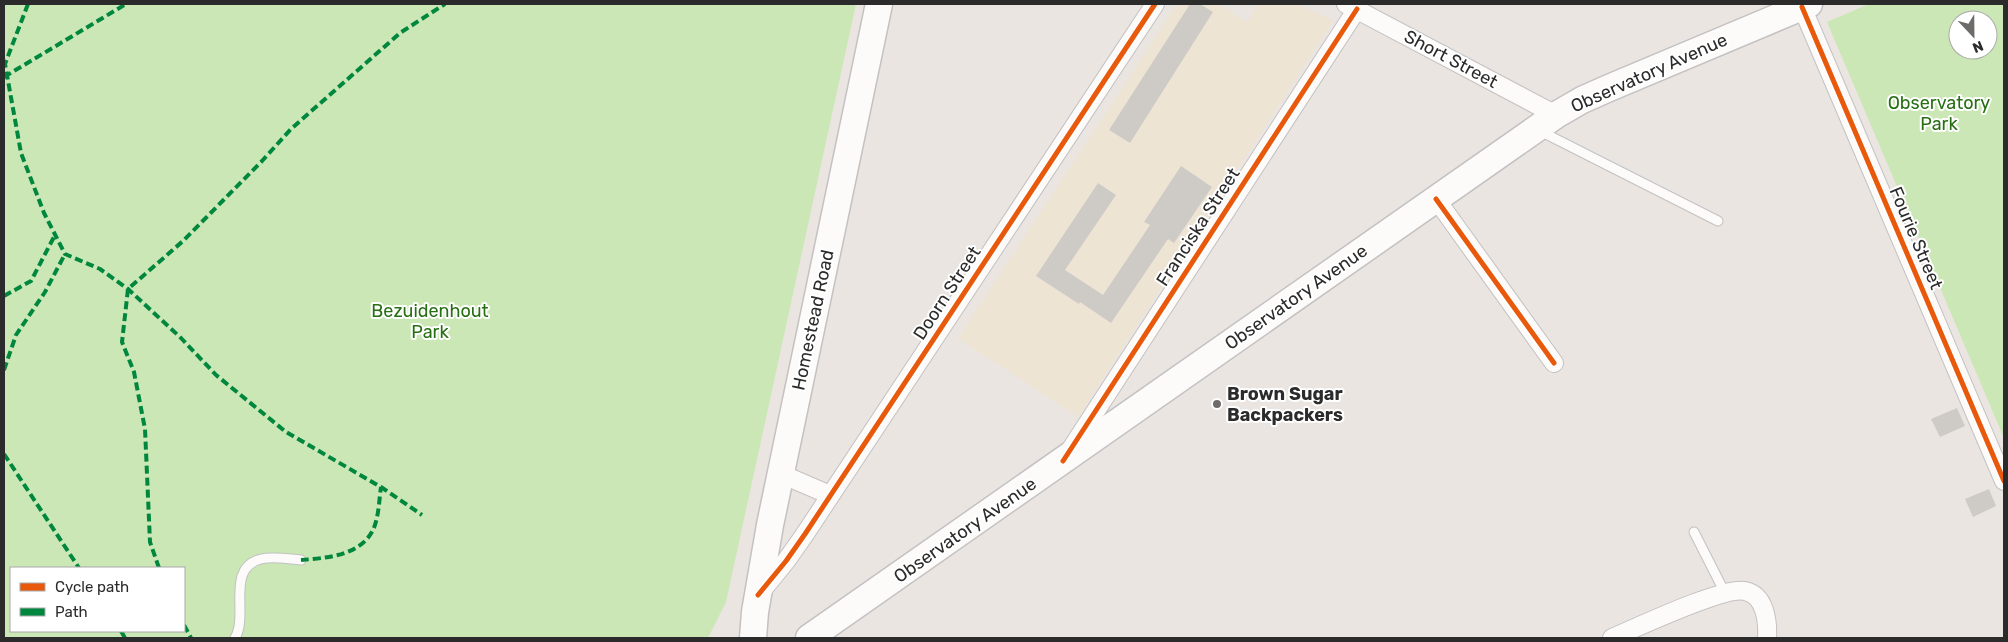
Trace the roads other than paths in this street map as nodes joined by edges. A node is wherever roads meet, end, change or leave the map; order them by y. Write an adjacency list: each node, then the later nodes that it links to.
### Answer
1 (879, 4): 10 (main road, Homestead Road)
2 (1154, 4): 12 (street, Doorn Street)
3 (1806, 5): 5 (main road, Observatory Avenue); 11 (street, Fourie Street)
4 (1351, 6): 5 (street, Short Street); 9 (street, Franciska Street)
5 (1546, 122): 6 (main road, Observatory Avenue); 7 (lane)
6 (1436, 199): 8 (street); 9 (main road, Observatory Avenue)
7 (1718, 221)
8 (1554, 363)
9 (1063, 461): 21 (main road, Observatory Avenue)
10 (781, 474): 12 (street); 16 (main road, Homestead Road)
11 (2004, 480)
12 (830, 495): 16 (street, Doorn Street)
13 (1694, 532): 15 (lane)
14 (301, 560): 18 (lane)
15 (1725, 593): 17 (street); 22 (street)
16 (756, 603): 19 (main road); 20 (main road, Homestead Road)
17 (1767, 635)
18 (235, 638)
19 (742, 638)
20 (753, 638)
21 (809, 638)
22 (1612, 638)

